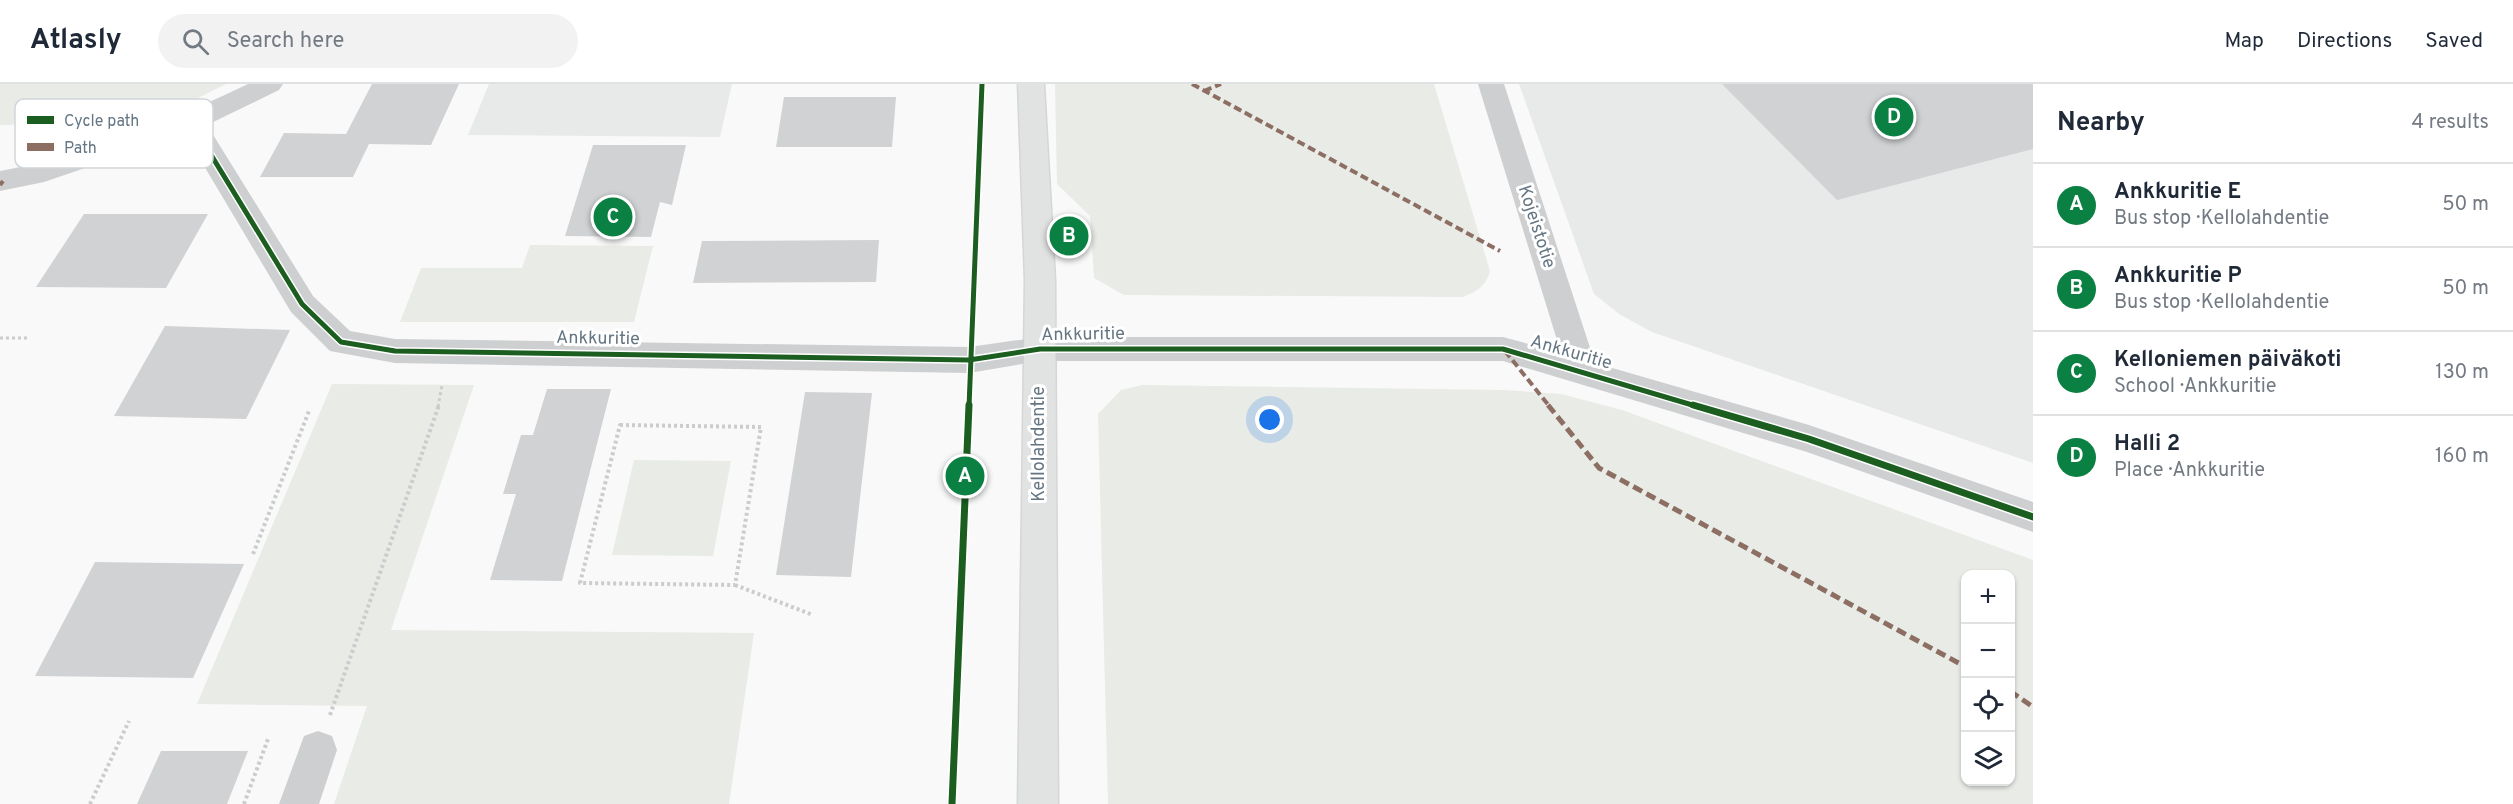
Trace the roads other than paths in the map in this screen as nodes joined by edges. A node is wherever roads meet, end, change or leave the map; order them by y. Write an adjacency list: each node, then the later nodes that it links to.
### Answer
1 (270, 84): 4 (street)
2 (1031, 84): 8 (street, Kellolahdentie)
3 (1491, 84): 9 (street, Kojeistotie)
4 (213, 111)
5 (213, 158): 8 (street, Ankkuritie)
6 (55, 168): 7 (street)
7 (0, 181)
8 (1040, 350): 9 (street, Ankkuritie); 13 (street, Kellolahdentie)
9 (1582, 371): 10 (street, Ankkuritie)
10 (2033, 517)
11 (318, 750): 12 (street)
12 (299, 804)
13 (1038, 804)

